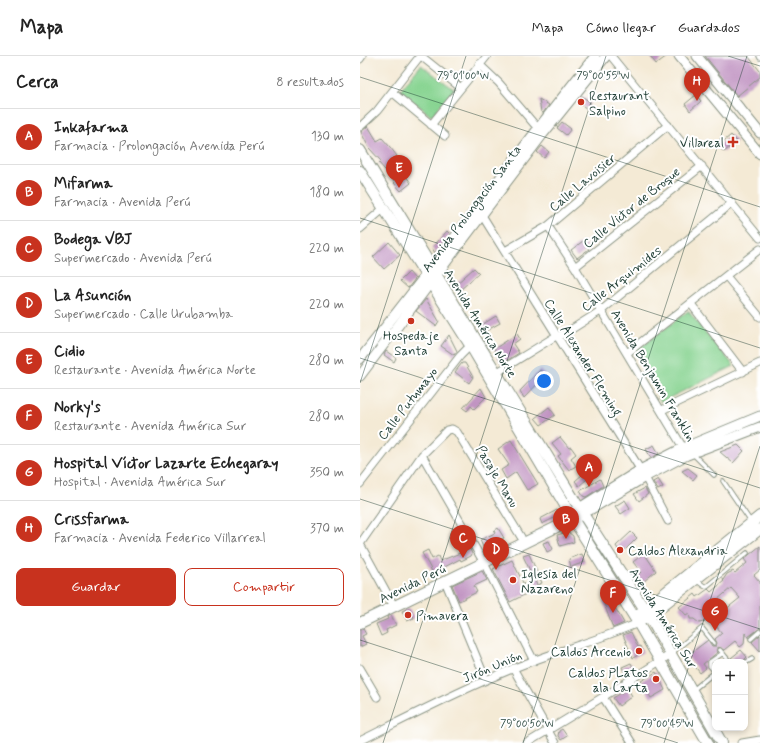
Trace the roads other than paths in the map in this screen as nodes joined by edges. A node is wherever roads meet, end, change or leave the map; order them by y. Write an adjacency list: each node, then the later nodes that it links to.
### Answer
1 (362, 56): 9 (street)
2 (420, 56): 11 (street); 12 (street)
3 (487, 56): 10 (street)
4 (595, 56): 18 (street, Avenida Prolongación Santa)
5 (606, 56): 18 (street, Avenida Prolongación Santa)
6 (611, 56): 16 (street)
7 (679, 56): 14 (street)
8 (697, 56): 13 (street)
9 (360, 59)
10 (479, 64): 11 (street); 18 (street)
11 (461, 88): 15 (street)
12 (392, 92): 15 (street); 17 (street)
13 (735, 102): 14 (street); 19 (street)
14 (724, 110): 22 (street)
15 (431, 125): 20 (street)
16 (668, 125): 23 (street); 29 (street, Calle Lavoisier)
17 (360, 127)
18 (540, 131): 28 (street, Avenida Prolongación Santa)
19 (759, 131)
20 (445, 136)
21 (360, 150): 25 (main road, Avenida América Norte)
22 (760, 154)
23 (702, 166): 26 (street); 34 (street, Calle Victor de Broque)
24 (360, 171): 25 (main road, Avenida América Norte)
25 (375, 186): 27 (main road, Avenida América Norte); 35 (main road, Avenida América Norte)
26 (732, 203): 31 (street); 38 (street, Calle Arquimides)
27 (383, 209): 30 (street); 35 (main road, Avenida América Norte)
28 (479, 211): 33 (street, Calle Alexander Fleming); 35 (street, Avenida Prolongación Santa)
29 (548, 226): 33 (street, Calle Lavoisier); 34 (street, Avenida Benjamin Franklin)
30 (360, 229)
31 (760, 238)
32 (760, 249): 36 (street)
33 (506, 251): 40 (street, Calle Alexander Fleming)
34 (575, 267): 38 (street, Avenida Benjamin Franklin)
35 (431, 276): 41 (main road, Avenida América Norte); 43 (street, Avenida Prolongación Santa); 47 (street, Avenida Prolongación Santa)
36 (726, 276): 37 (street); 39 (street)
37 (691, 304): 42 (street); 45 (street)
38 (602, 310): 40 (street, Calle Arquimides); 42 (street, Avenida Benjamin Franklin)
39 (760, 317)
40 (556, 336): 46 (street, Calle Arquimides); 53 (street, Calle Alexander Fleming)
41 (473, 343): 46 (main road, Avenida América Norte); 55 (street, Calle Putumayo); 57 (main road, Avenida América Norte)
42 (627, 352): 48 (street, Avenida Benjamin Franklin)
43 (360, 359)
44 (760, 363): 45 (street)
45 (743, 372): 48 (street)
46 (496, 373): 57 (main road, Avenida América Norte)
47 (360, 376)
48 (662, 410): 51 (street, Avenida Benjamin Franklin)
49 (760, 416): 51 (street)
50 (760, 427): 51 (street)
51 (688, 452): 53 (street); 54 (lane)
52 (422, 455): 61 (street, Pasaje Manu); 62 (street); 64 (street)
53 (642, 474): 57 (street); 59 (street, Calle Alexander Fleming)
54 (714, 476)
55 (361, 481)
56 (723, 481): 60 (lane)
57 (576, 514): 61 (main road, Avenida Perú); 64 (main road, Avenida Perú); 65 (main road, Avenida América Sur); 74 (main road, Avenida América Sur)
58 (760, 516): 60 (main road)
59 (668, 521)
60 (756, 526): 67 (main road); 72 (main road)
61 (521, 537): 64 (main road, Avenida Perú)
62 (360, 544): 71 (street)
63 (747, 553): 67 (lane)
64 (482, 560): 68 (main road, Avenida Perú); 71 (main road, Avenida Perú); 83 (street)
65 (620, 574): 66 (lane); 70 (main road, Avenida América Sur)
66 (635, 577)
67 (696, 580): 72 (main road)
68 (445, 581): 71 (main road, Avenida Perú); 89 (street)
69 (641, 584): 70 (lane)
70 (637, 597): 72 (main road, Avenida América Sur)
71 (393, 603): 73 (main road, Avenida Perú); 75 (main road, Avenida Perú)
72 (647, 612): 74 (main road); 79 (main road, Avenida América Sur)
73 (360, 615)
74 (636, 620): 83 (street, Jirón Unión); 85 (main road, Avenida América Sur)
75 (360, 623)
76 (760, 631): 77 (lane)
77 (750, 639)
78 (714, 643): 79 (lane)
79 (671, 654): 85 (street); 90 (main road, Avenida América Sur)
80 (713, 659): 81 (lane)
81 (726, 659)
82 (752, 659): 84 (lane)
83 (534, 661): 87 (street, Jirón Unión)
84 (748, 661)
85 (660, 662): 92 (street); 99 (main road, Avenida América Sur)
86 (360, 668): 91 (street)
87 (513, 668): 89 (street, Jirón Unión); 93 (street)
88 (712, 674): 90 (lane)
89 (486, 680): 94 (street, Jirón Unión)
90 (693, 690): 100 (main road, Avenida América Sur)
91 (377, 696)
92 (603, 698): 93 (street); 98 (street)
93 (547, 731): 96 (street); 97 (street)
94 (366, 740)
95 (760, 740): 101 (street)
96 (527, 743)
97 (555, 743)
98 (632, 743)
99 (708, 743)
100 (722, 743)
101 (742, 743)

